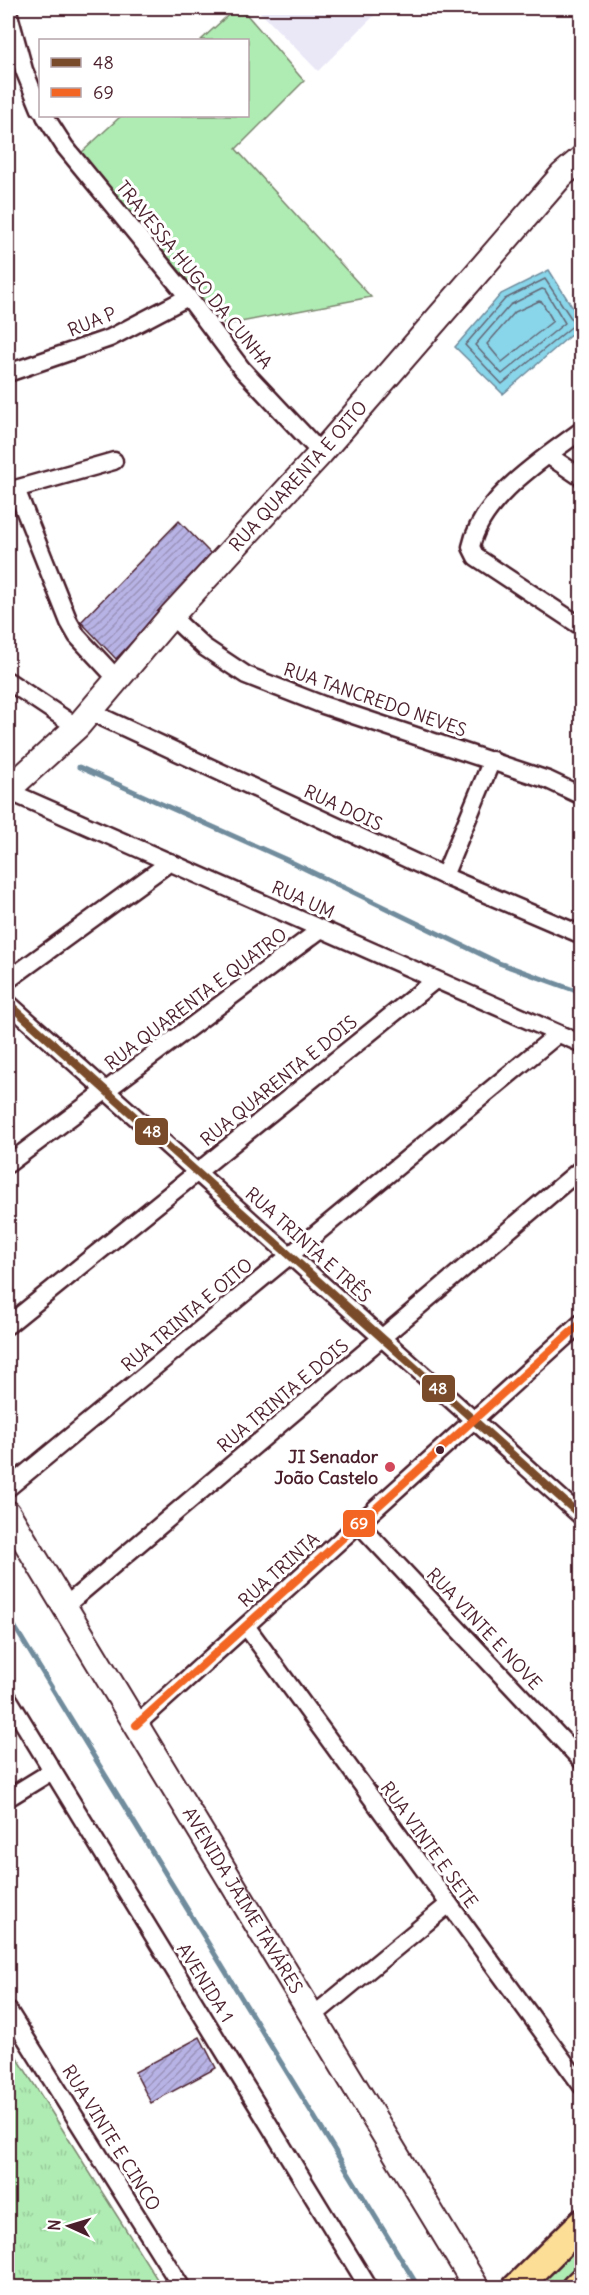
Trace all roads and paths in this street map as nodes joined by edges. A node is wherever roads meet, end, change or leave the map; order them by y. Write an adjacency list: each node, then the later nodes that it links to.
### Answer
1 (8, 10): 2 (street)
2 (39, 107)
3 (46, 117): 5 (street, TRAVESSA HUGO DA CUNHA)
4 (582, 158): 8 (street, RUA QUARENTA E OITO)
5 (188, 297): 6 (street, RUA P); 8 (street, TRAVESSA HUGO DA CUNHA)
6 (8, 373)
7 (582, 430): 9 (street)
8 (321, 453): 13 (street, RUA QUARENTA E OITO)
9 (548, 455): 11 (street); 14 (street)
10 (114, 461): 12 (street)
11 (582, 478)
12 (12, 490): 15 (street)
13 (171, 616): 15 (street, RUA QUARENTA E OITO); 18 (street, RUA TANCREDO NEVES)
14 (582, 627)
15 (117, 679): 17 (street, RUA QUARENTA E OITO)
16 (8, 681): 17 (street, RUA DOIS)
17 (84, 719): 19 (street, RUA QUARENTA E OITO); 22 (street, RUA DOIS)
18 (492, 760): 20 (street, RUA TANCREDO NEVES); 22 (street)
19 (8, 790): 21 (street, RUA UM)
20 (582, 796)
21 (170, 862): 23 (street, RUA UM); 25 (street)
22 (444, 876): 24 (street, RUA DOIS)
23 (321, 929): 26 (street, RUA UM); 30 (street, RUA QUARENTA E QUATRO)
24 (582, 935)
25 (8, 980)
26 (435, 980): 28 (street, RUA UM); 33 (street, RUA QUARENTA E DOIS)
27 (8, 1004): 30 (street, RUA TRINTA E TRÊS)
28 (558, 1034): 29 (street, RUA UM); 34 (street, RUA TRINTA E OITO)
29 (582, 1044)
30 (108, 1091): 31 (street, RUA QUARENTA E QUATRO); 33 (street, RUA TRINTA E TRÊS)
31 (8, 1164)
32 (582, 1168): 37 (street, RUA TRINTA E DOIS)
33 (197, 1172): 34 (street, RUA TRINTA E TRÊS); 36 (street, RUA QUARENTA E DOIS)
34 (290, 1255): 37 (street, RUA TRINTA E TRÊS); 39 (street, RUA TRINTA E OITO)
35 (582, 1322): 38 (street, RUA TRINTA)
36 (8, 1325)
37 (382, 1337): 38 (street, RUA TRINTA E TRÊS); 43 (street, RUA TRINTA E DOIS)
38 (474, 1420): 41 (street, RUA TRINTA E TRÊS); 42 (street, RUA TRINTA)
39 (8, 1488)
40 (8, 1513): 43 (street, AVENIDA JAIME TAVÁRES)
41 (582, 1517)
42 (359, 1524): 44 (street, RUA TRINTA); 47 (street, RUA VINTE E NOVE)
43 (64, 1607): 46 (street, AVENIDA JAIME TAVÁRES)
44 (246, 1626): 46 (street, RUA TRINTA); 50 (street, RUA VINTE E SETE)
45 (8, 1698): 48 (street, AVENIDA 1)
46 (136, 1725): 52 (street, AVENIDA JAIME TAVÁRES)
47 (582, 1761)
48 (52, 1770): 49 (street); 57 (street, AVENIDA 1)
49 (8, 1798)
50 (449, 1905): 52 (street); 53 (street, RUA VINTE E SETE)
51 (8, 2010): 56 (street, RUA VINTE E CINCO)
52 (313, 2016): 58 (street, AVENIDA JAIME TAVÁRES)
53 (582, 2086)
54 (582, 2223): 59 (main road)
55 (582, 2282): 60 (main road)
56 (182, 2288)
57 (369, 2288)
58 (477, 2288)
59 (516, 2288)
60 (576, 2288)

